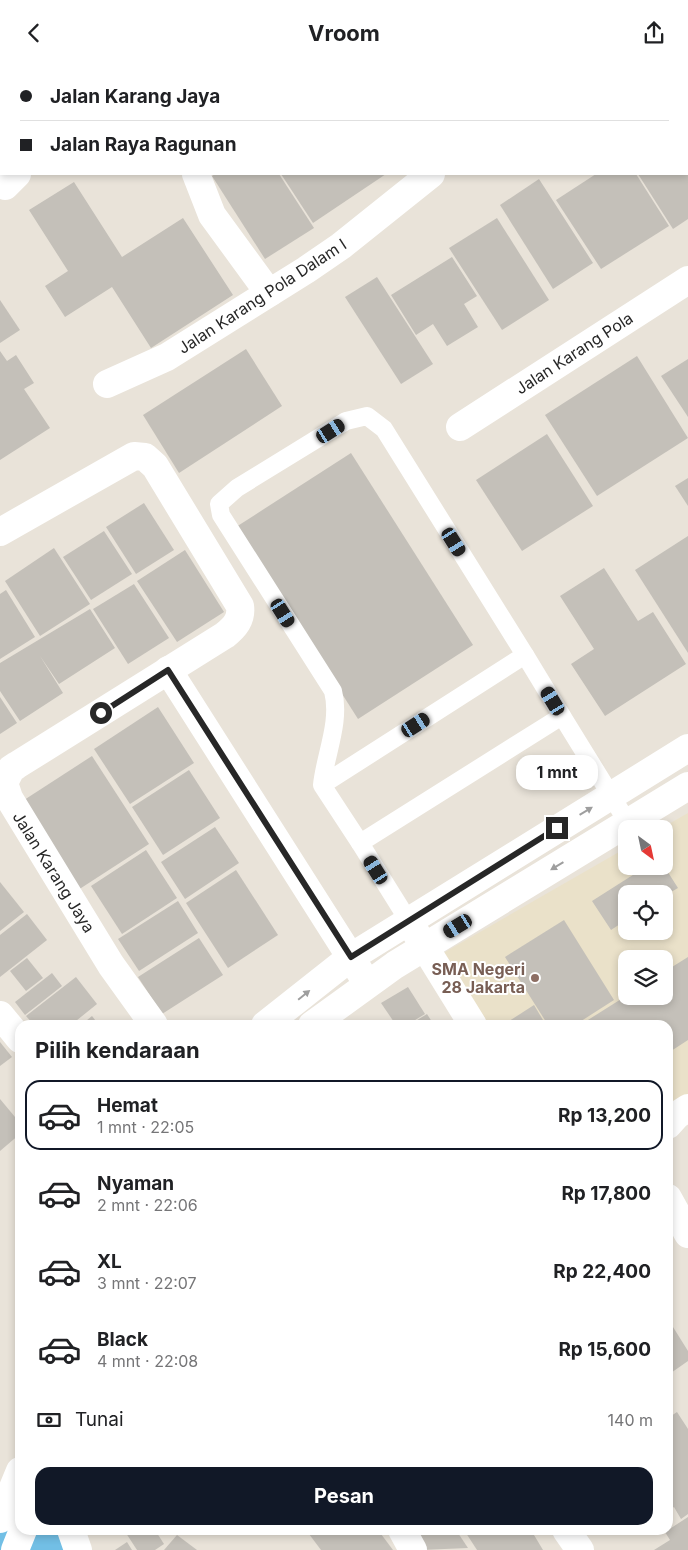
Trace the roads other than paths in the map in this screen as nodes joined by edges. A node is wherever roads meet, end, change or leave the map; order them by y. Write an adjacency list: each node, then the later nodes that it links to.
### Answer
1 (196, 175): 4 (street)
2 (430, 175): 4 (street, Jalan Karang Pola Dalam I)
3 (688, 279): 6 (street, Jalan Karang Pola)
4 (269, 293): 5 (street, Jalan Karang Pola Dalam I)
5 (107, 384)
6 (460, 427)
7 (0, 532): 9 (street, Jalan Karang Jaya)
8 (525, 655): 10 (lane); 12 (lane); 12 (lane)
9 (168, 670): 21 (street); 24 (street, Jalan Karang Jaya)
10 (562, 716): 14 (lane); 18 (lane)
11 (688, 748): 14 (street)
12 (322, 785): 18 (lane)
13 (688, 786): 16 (street)
14 (612, 795): 15 (lane); 19 (street, one-way to 14)
15 (626, 820)
16 (633, 820)
17 (618, 829): 20 (street, one-way to 20)
18 (360, 843): 19 (lane)
19 (408, 920): 20 (street); 21 (street)
20 (425, 946): 22 (street); 27 (street)
21 (351, 957): 22 (street); 25 (street, one-way to 21)
22 (367, 983): 26 (street)
23 (0, 1015): 28 (street)
24 (150, 1020)
25 (272, 1020)
26 (319, 1020)
27 (470, 1020)
28 (15, 1033)
29 (688, 1108): 30 (street)
30 (673, 1119)
31 (673, 1207): 32 (street)
32 (688, 1234)
33 (15, 1483): 34 (street)
34 (0, 1519)
35 (21, 1535): 39 (street)
36 (73, 1535): 40 (street)
37 (405, 1535): 41 (street)
38 (570, 1535): 42 (street)
39 (15, 1550)
40 (78, 1550)
41 (413, 1550)
42 (580, 1550)

